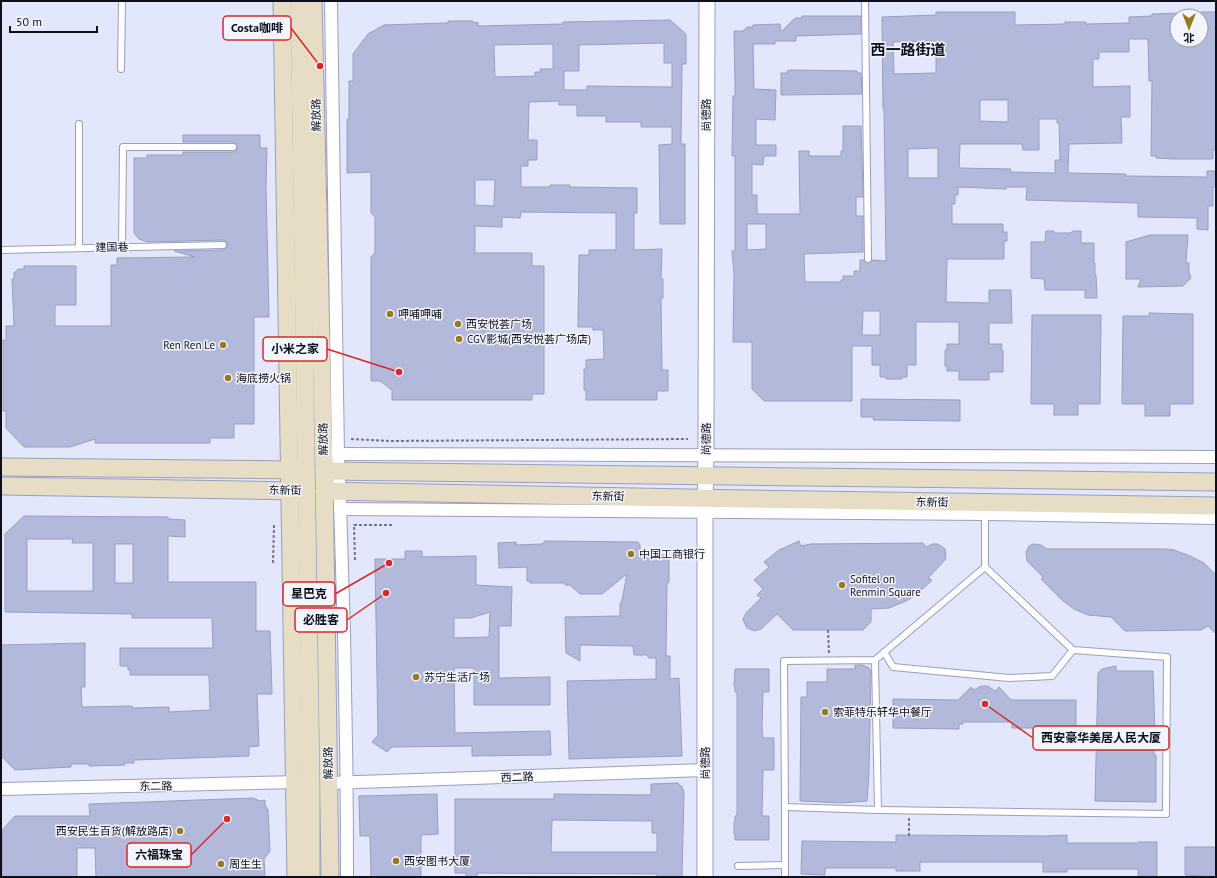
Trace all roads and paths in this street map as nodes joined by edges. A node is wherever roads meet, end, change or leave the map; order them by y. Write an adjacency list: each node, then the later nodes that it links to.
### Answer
1 (122, 1): 8 (lane)
2 (282, 1): 22 (main road)
3 (299, 1): 22 (main road, 解放路)
4 (313, 1): 23 (main road, 解放路)
5 (331, 1): 18 (street)
6 (707, 1): 19 (street, 尚德路)
7 (865, 1): 15 (lane)
8 (121, 69)
9 (79, 124): 13 (lane)
10 (233, 147): 12 (lane)
11 (223, 245): 12 (lane, 建国巷)
12 (122, 247): 13 (lane, 建国巷)
13 (79, 248): 14 (lane, 建国巷)
14 (1, 250)
15 (868, 259)
16 (688, 439): 17 (path)
17 (351, 440)
18 (338, 454): 19 (street); 23 (street)
19 (706, 455): 20 (street); 24 (street, 尚德路)
20 (1216, 457)
21 (1, 467): 22 (main road, 东新街)
22 (298, 470): 23 (street, 东新街); 27 (main road); 28 (main road, 解放路)
23 (331, 471): 24 (main road, 东新街); 29 (main road, 解放路)
24 (705, 475): 25 (main road, 东新街); 30 (street, 尚德路)
25 (1216, 482)
26 (1, 486): 27 (main road, 东新街)
27 (289, 490): 28 (main road, 东新街); 46 (main road)
28 (306, 491): 29 (street, 东新街); 46 (main road, 解放路)
29 (332, 491): 30 (main road, 东新街); 33 (street); 47 (main road, 解放路)
30 (705, 505): 32 (main road, 东新街); 33 (street); 45 (street, 尚德路)
31 (1216, 506): 32 (main road, 东新街)
32 (985, 508): 34 (street); 39 (lane)
33 (340, 509): 48 (street)
34 (1216, 518)
35 (274, 525): 38 (path)
36 (394, 525): 37 (path)
37 (355, 560)
38 (273, 563)
39 (985, 567): 41 (lane); 42 (lane)
40 (828, 630): 43 (path)
41 (1073, 650): 42 (lane); 52 (lane)
42 (884, 652): 44 (lane)
43 (829, 660): 44 (lane); 50 (lane)
44 (875, 660): 51 (lane)
45 (705, 770): 48 (street, 西二路); 60 (street, 尚德路)
46 (303, 782): 49 (street, 东二路); 56 (main road); 57 (main road, 解放路)
47 (329, 783): 48 (street, 西二路); 58 (main road, 解放路)
48 (347, 783): 59 (street)
49 (1, 789)
50 (785, 807): 51 (lane); 54 (lane)
51 (878, 810): 52 (lane)
52 (908, 811): 53 (path)
53 (909, 837)
54 (785, 865): 55 (lane); 61 (lane)
55 (738, 866)
56 (296, 877)
57 (312, 877)
58 (330, 877)
59 (346, 877)
60 (705, 877)
61 (785, 877)

